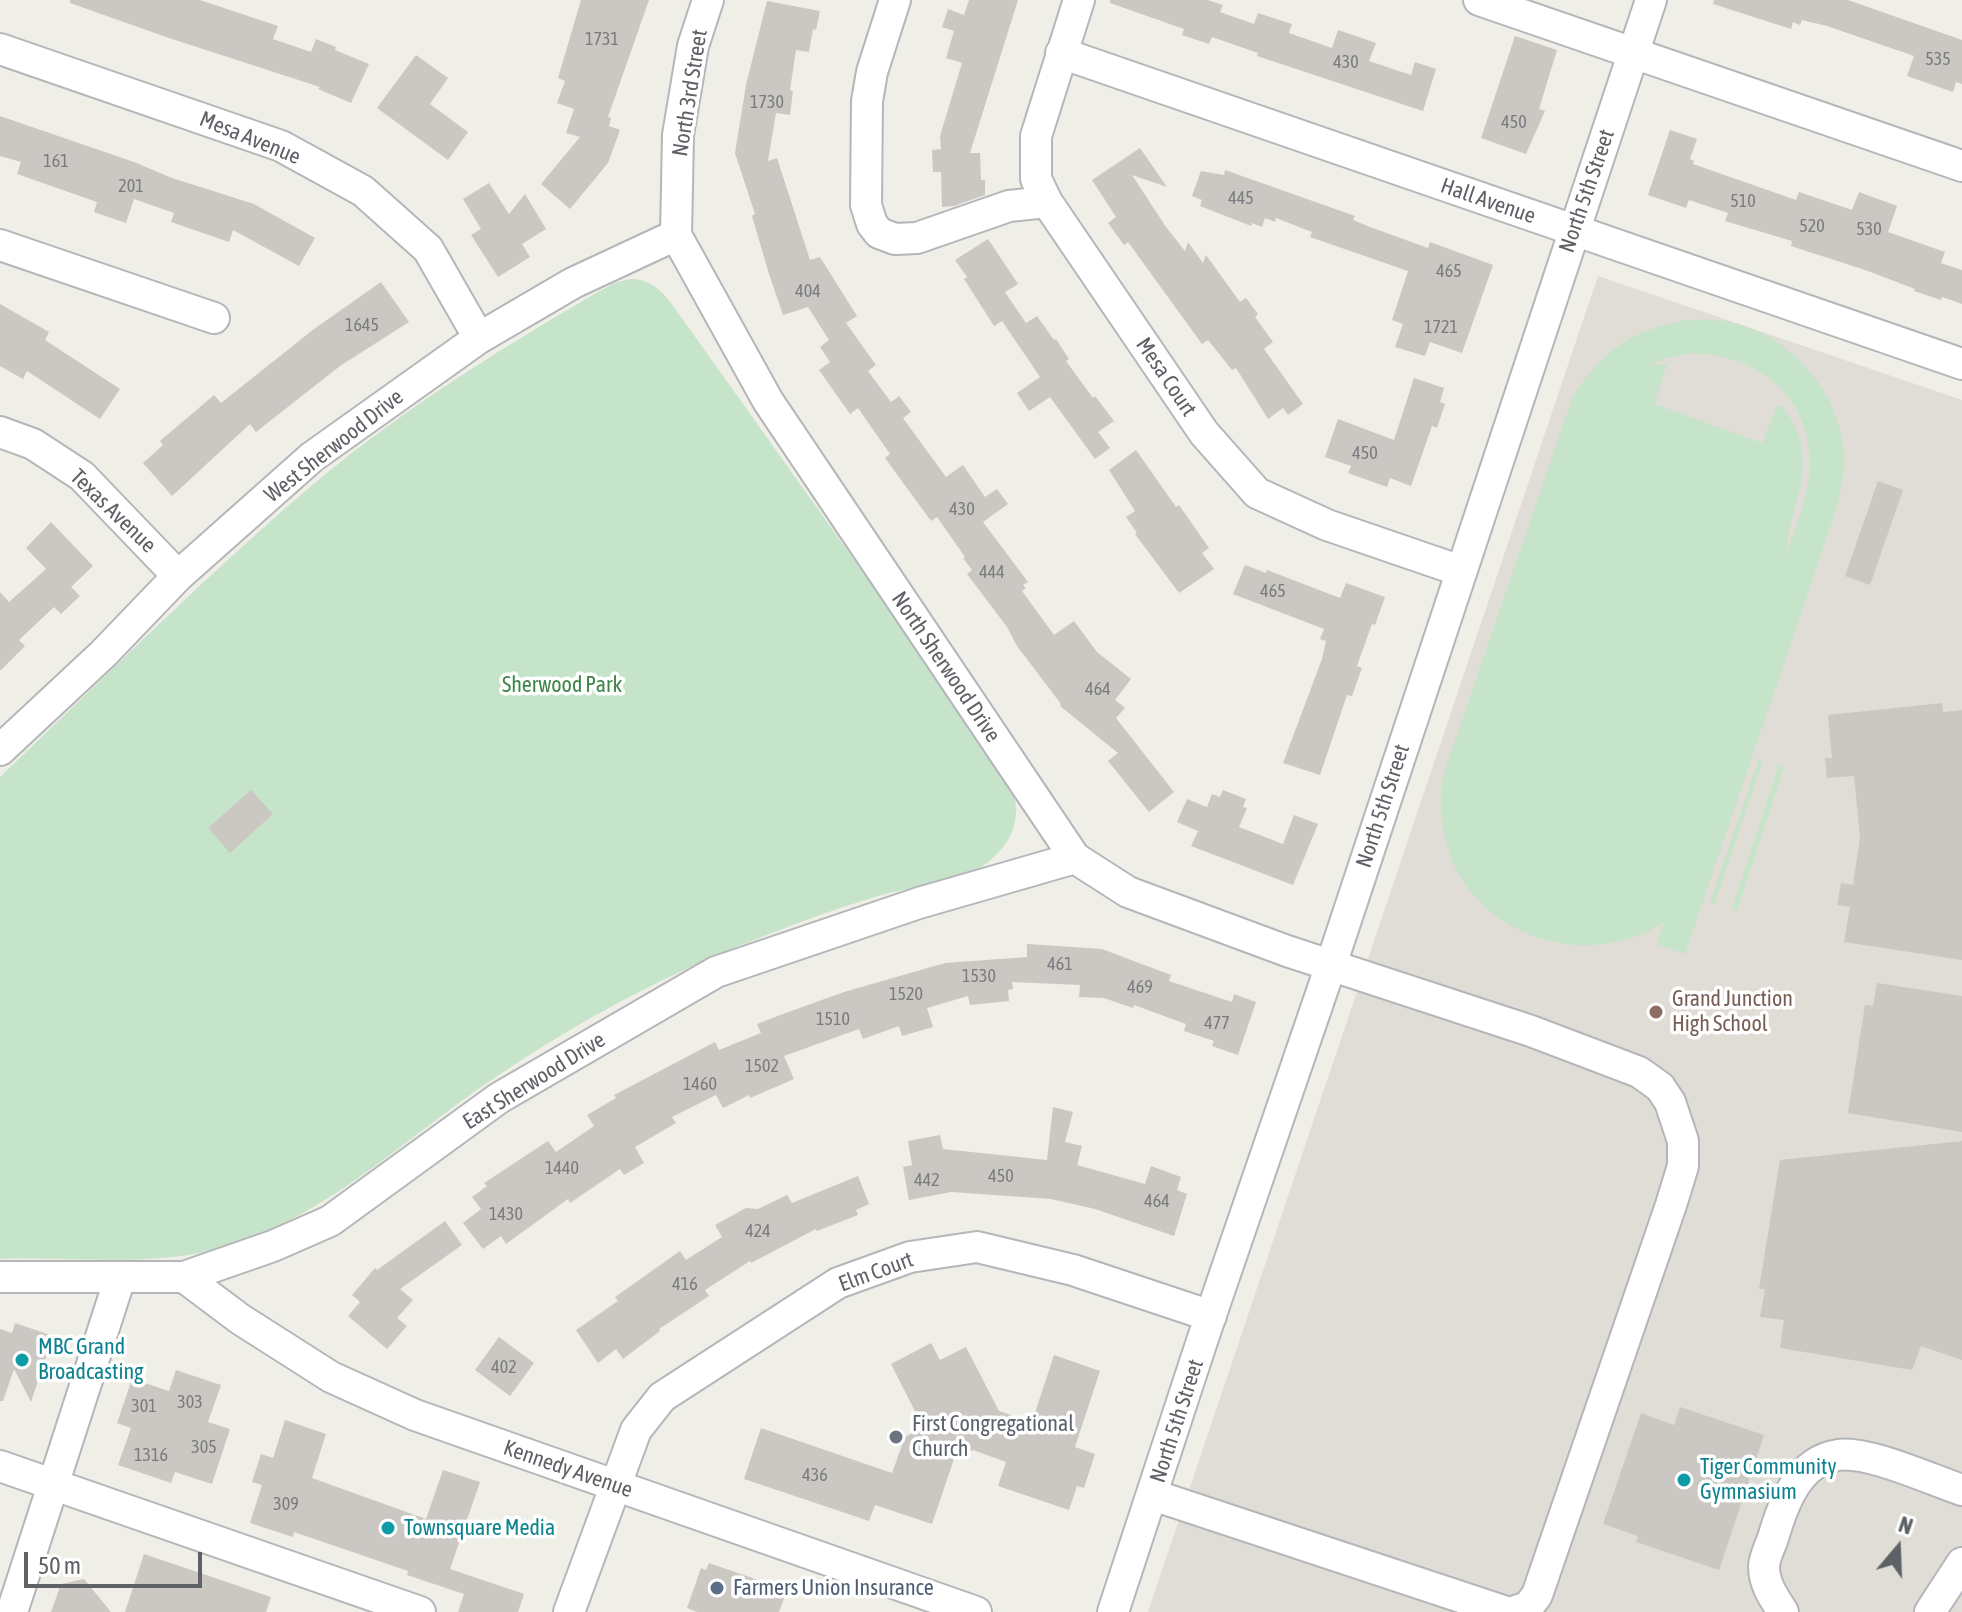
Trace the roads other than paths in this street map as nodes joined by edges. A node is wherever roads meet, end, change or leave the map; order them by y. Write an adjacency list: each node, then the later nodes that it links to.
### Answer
1 (708, 0): 12 (street, North 3rd Street)
2 (895, 0): 10 (street)
3 (1079, 0): 7 (street, Mesa Court)
4 (1479, 0): 8 (street)
5 (1651, 0): 8 (street, North 5th Street)
6 (0, 49): 15 (street, Mesa Avenue)
7 (1061, 53): 10 (street, Mesa Court); 11 (street, Hall Avenue)
8 (1633, 53): 9 (street); 11 (street, North 5th Street)
9 (1962, 166)
10 (1047, 202): 18 (street, Mesa Court)
11 (1573, 230): 16 (street, Hall Avenue); 18 (street, North 5th Street)
12 (676, 235): 15 (street, West Sherwood Drive); 21 (street, North Sherwood Drive)
13 (0, 245): 14 (street)
14 (214, 318)
15 (479, 338): 19 (street, West Sherwood Drive)
16 (1962, 364)
17 (0, 432): 19 (street, Texas Avenue)
18 (1461, 571): 22 (street, North 5th Street)
19 (178, 576): 20 (street, West Sherwood Drive)
20 (0, 750)
21 (1075, 858): 22 (street, North Sherwood Drive); 24 (street, East Sherwood Drive)
22 (1331, 965): 26 (street, North 5th Street); 39 (street, North Sherwood Drive)
23 (0, 1277): 25 (street, East Sherwood Drive)
24 (184, 1277): 25 (street, East Sherwood Drive); 29 (street, Kennedy Avenue)
25 (120, 1278): 28 (street)
26 (1211, 1316): 29 (street, Elm Court); 31 (street, North 5th Street)
27 (0, 1466): 28 (street)
28 (53, 1484): 33 (street); 34 (street)
29 (614, 1485): 35 (street, Elm Court); 36 (street, Kennedy Avenue)
30 (1962, 1490): 40 (street)
31 (1153, 1495): 37 (street, North 5th Street); 38 (street)
32 (1962, 1563): 41 (street)
33 (12, 1612)
34 (420, 1612)
35 (569, 1612)
36 (976, 1612)
37 (1113, 1612)
38 (1506, 1612)
39 (1513, 1612)
40 (1783, 1612)
41 (1930, 1612)

